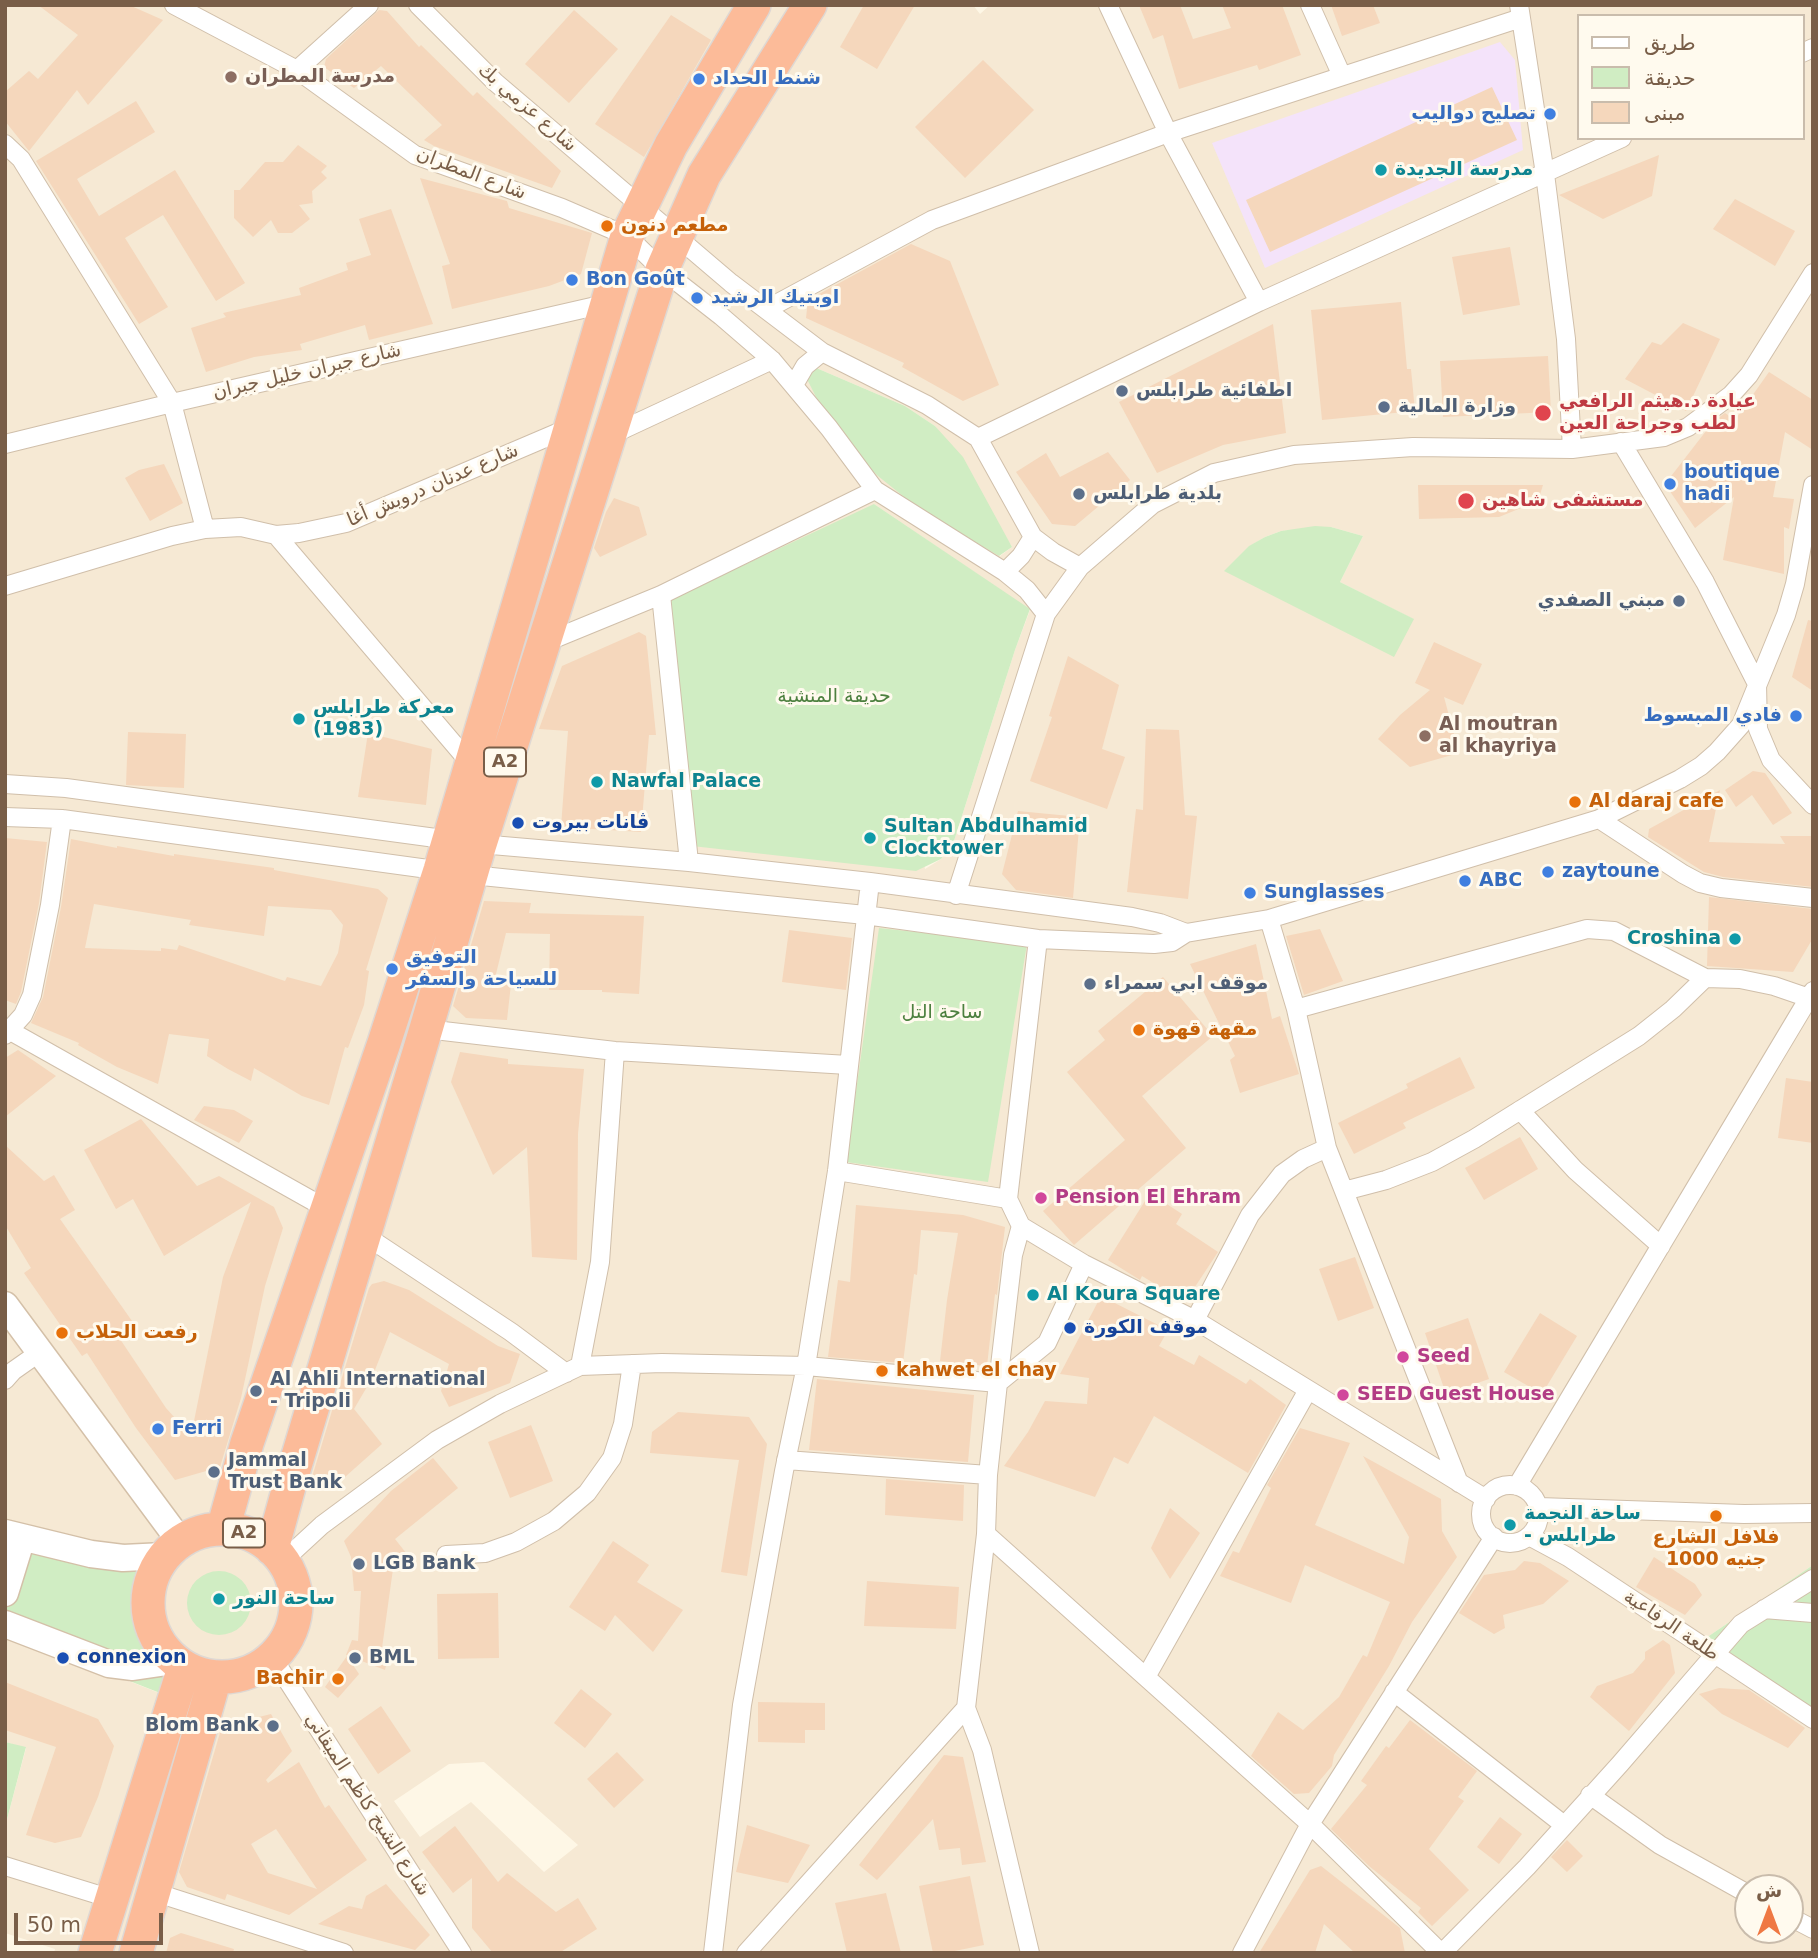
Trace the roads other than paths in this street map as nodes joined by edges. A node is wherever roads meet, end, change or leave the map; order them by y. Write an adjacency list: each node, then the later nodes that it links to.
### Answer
1 (174, 5): 9 (street, شارع المطران)
2 (369, 5): 9 (street)
3 (418, 5): 15 (street, شارع عزمي بك)
4 (754, 5): 15 (highway, A2)
5 (810, 5): 16 (highway, A2)
6 (1108, 5): 11 (street)
7 (1310, 5): 10 (street)
8 (1520, 12): 10 (street); 14 (street)
9 (297, 70): 17 (street, شارع المطران)
10 (1342, 76): 11 (street)
11 (1168, 133): 20 (street); 22 (street)
12 (1618, 140): 14 (street)
13 (5, 144): 26 (street)
14 (1545, 174): 20 (street); 32 (street)
15 (640, 205): 16 (street, شارع عزمي بك); 17 (highway, A2)
16 (676, 234): 18 (highway, A2); 22 (street, شارع عزمي بك)
17 (628, 236): 18 (street, شارع المطران); 21 (highway, A2)
18 (662, 270): 24 (street, شارع المطران); 28 (highway, A2)
19 (1813, 273): 30 (street)
20 (1259, 302): 29 (street)
21 (609, 303): 26 (street, شارع جبران خليل جبران); 27 (highway, A2)
22 (767, 309): 23 (street, شارع عزمي بك)
23 (822, 352): 25 (street); 29 (street, شارع عزمي بك)
24 (772, 360): 25 (street, شارع المطران); 28 (street)
25 (794, 385): 34 (street, شارع المطران)
26 (172, 403): 31 (street, شارع جبران خليل جبران); 35 (street)
27 (573, 426): 36 (street, شارع عدنان درويش أغا); 45 (highway, A2)
28 (611, 435): 43 (highway, A2)
29 (978, 438): 37 (street)
30 (1621, 442): 32 (street); 44 (street)
31 (5, 444)
32 (1572, 449): 38 (street)
33 (1813, 488): 44 (street)
34 (874, 490): 39 (street); 41 (street)
35 (205, 529): 36 (street, شارع عدنان درويش أغا); 40 (street, شارع عدنان درويش أغا)
36 (276, 535): 45 (street)
37 (1032, 537): 38 (street); 39 (street)
38 (1080, 567): 42 (street)
39 (1005, 572): 42 (street)
40 (5, 586)
41 (661, 595): 43 (street); 52 (street)
42 (1046, 614): 54 (street)
43 (542, 644): 51 (highway, A2)
44 (1757, 684): 47 (street); 50 (street)
45 (470, 763): 51 (highway, A2)
46 (5, 784): 51 (street)
47 (1813, 805)
48 (5, 817): 49 (street)
49 (62, 818): 51 (street); 64 (street)
50 (1599, 819): 55 (street); 57 (street)
51 (460, 857): 52 (street); 56 (street); 63 (highway, A2); 72 (highway, A2)
52 (689, 862): 53 (street)
53 (870, 882): 54 (street); 56 (street)
54 (956, 895): 58 (street)
55 (1813, 898)
56 (865, 915): 59 (street); 66 (street)
57 (1269, 919): 58 (street); 62 (street)
58 (1186, 933): 59 (street)
59 (1038, 939): 71 (street)
60 (1705, 978): 61 (street); 62 (street); 67 (street)
61 (1811, 995): 75 (street)
62 (1296, 1009): 68 (street)
63 (426, 1029): 65 (street); 74 (highway, A2)
64 (7, 1032): 72 (street)
65 (615, 1051): 66 (street); 82 (street)
66 (848, 1065): 69 (street)
67 (1520, 1110): 70 (street); 75 (street)
68 (1327, 1148): 70 (street); 78 (street)
69 (837, 1171): 71 (street); 81 (street)
70 (1344, 1191): 88 (street)
71 (1008, 1199): 73 (street)
72 (327, 1209): 93 (highway, A2)
73 (1021, 1226): 76 (street); 84 (street)
74 (363, 1234): 82 (street); 99 (highway, A2)
75 (1661, 1246): 89 (street)
76 (1084, 1264): 78 (street); 84 (street)
77 (5, 1305): 79 (street)
78 (1195, 1320): 85 (street)
79 (40, 1352): 83 (street); 98 (street)
80 (632, 1364): 81 (street); 82 (street); 100 (street)
81 (806, 1366): 84 (street); 86 (street)
82 (573, 1369): 99 (street)
83 (5, 1380)
84 (998, 1383): 87 (street)
85 (1308, 1390): 88 (street); 109 (street)
86 (786, 1460): 87 (street); 125 (street)
87 (988, 1475): 94 (street)
88 (1459, 1483): 90 (street)
89 (1517, 1486): 90 (street); 91 (street)
90 (1486, 1499): 97 (street)
91 (1539, 1507): 92 (street); 96 (street)
92 (1813, 1513)
93 (223, 1529): 98 (highway, A2); 99 (highway, A2)
94 (986, 1534): 109 (street); 112 (street)
95 (13, 1536): 98 (street); 102 (street)
96 (1529, 1536): 97 (street); 106 (street, طلعة الرفاعية)
97 (1493, 1537): 111 (street)
98 (172, 1549): 108 (highway)
99 (278, 1555): 107 (highway, A2)
100 (446, 1555)
101 (1813, 1579): 103 (street)
102 (5, 1593)
103 (1764, 1609): 104 (street); 106 (street)
104 (1813, 1613)
105 (5, 1624): 108 (street)
106 (1714, 1655): 113 (street, طلعة الرفاعية); 114 (street)
107 (273, 1657): 110 (highway, A2); 124 (street, شارع الشيخ كاظم الميقاتي)
108 (179, 1665): 110 (highway, A2); 120 (highway)
109 (1146, 1677): 115 (street)
110 (215, 1678): 119 (highway)
111 (1394, 1692): 115 (street); 116 (street)
112 (966, 1708): 126 (street); 127 (street)
113 (1813, 1719)
114 (1591, 1795): 116 (street); 118 (street)
115 (1310, 1824): 128 (street); 129 (street)
116 (1564, 1825): 129 (street)
117 (5, 1866): 120 (street)
118 (1734, 1886)
119 (154, 1892): 122 (highway); 123 (street)
120 (112, 1899): 121 (highway)
121 (95, 1953)
122 (136, 1953)
123 (344, 1953)
124 (462, 1953)
125 (713, 1953)
126 (746, 1953)
127 (1030, 1953)
128 (1242, 1953)
129 (1441, 1953)

